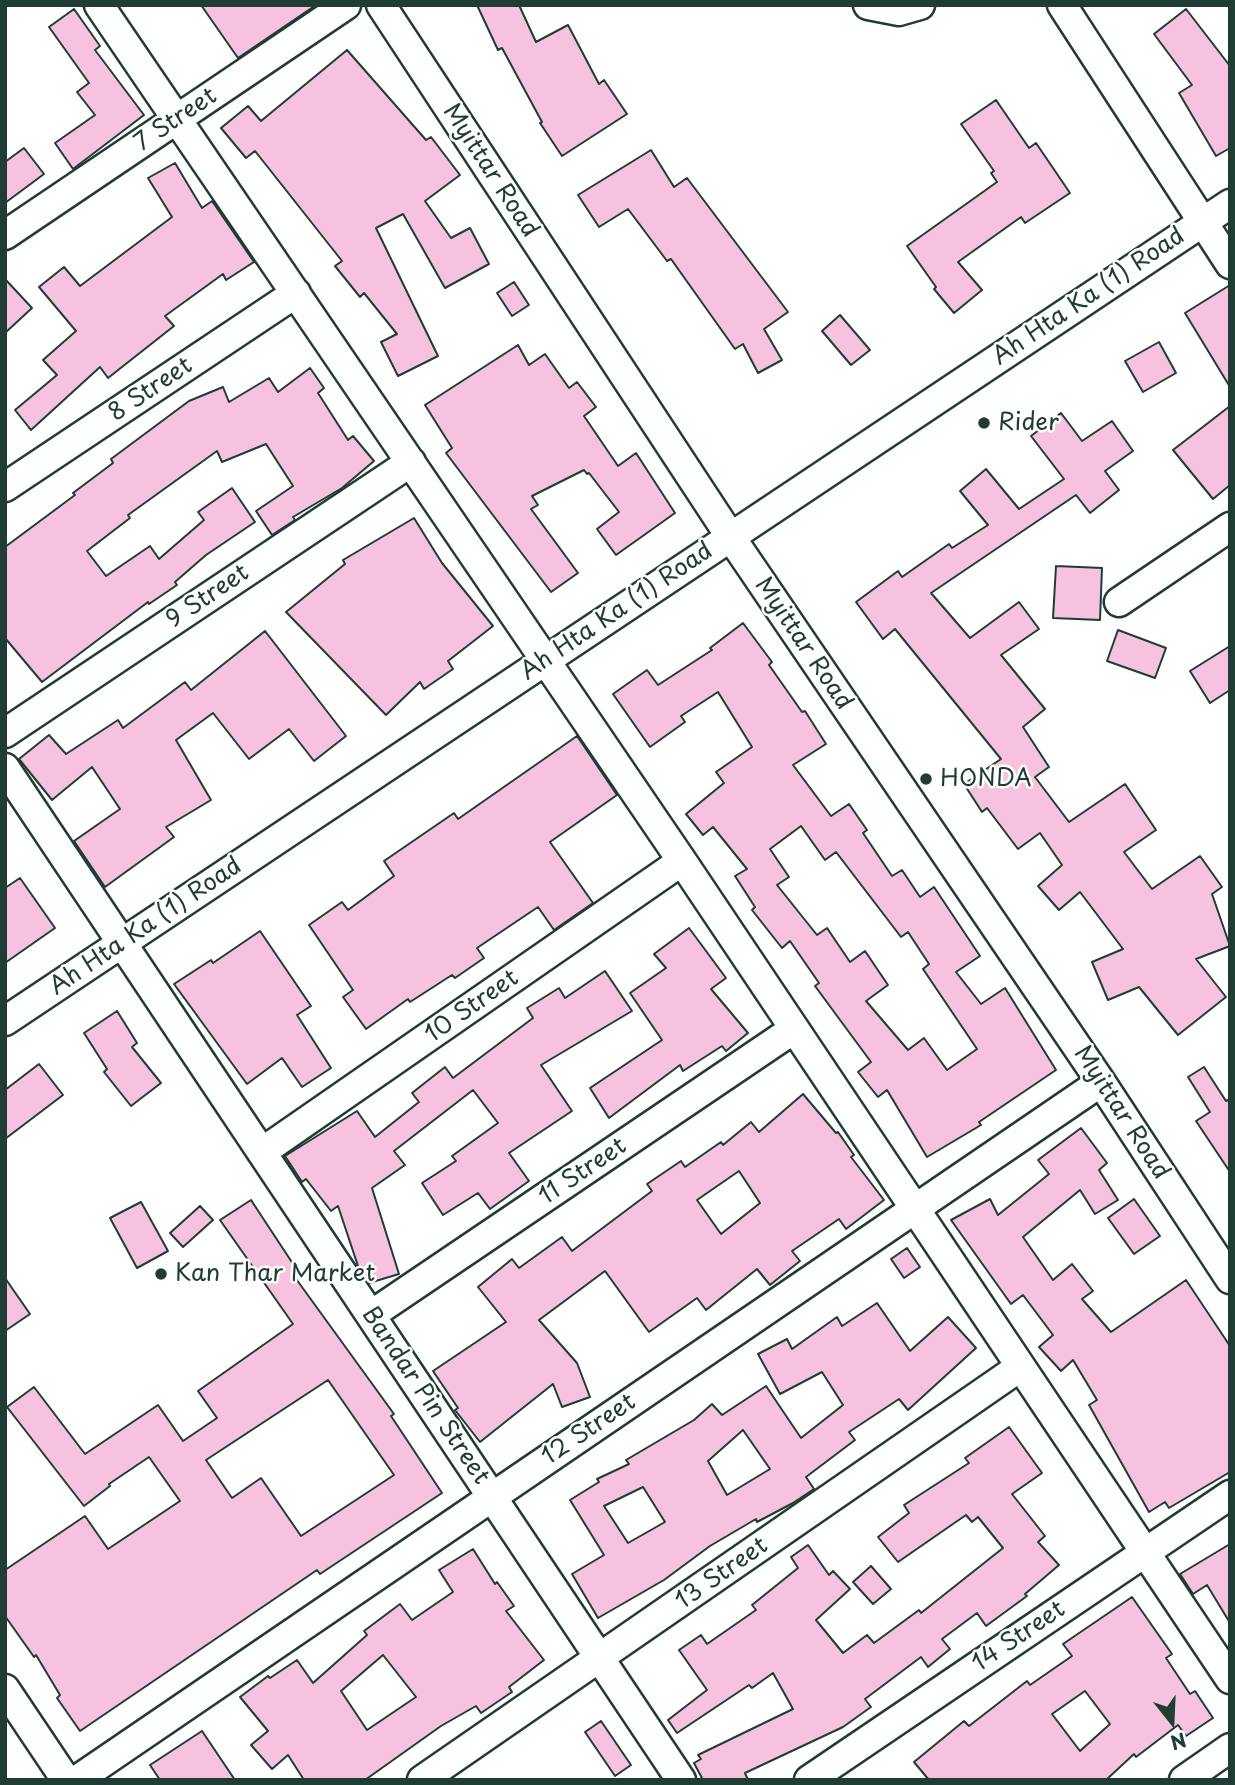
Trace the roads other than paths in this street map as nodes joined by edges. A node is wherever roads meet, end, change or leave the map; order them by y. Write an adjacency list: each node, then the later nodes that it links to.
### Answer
1 (99, 5): 7 (street)
2 (346, 5): 7 (street, 7 Street)
3 (382, 5): 16 (street, Myittar Road)
4 (868, 5): 5 (street)
5 (920, 5)
6 (1062, 5): 9 (street)
7 (177, 119): 10 (street, 7 Street); 12 (street)
8 (1230, 204): 9 (street, Ah Hta Ka (1) Road)
9 (1202, 222): 11 (street); 16 (street, Ah Hta Ka (1) Road)
10 (5, 235)
11 (1230, 264)
12 (296, 293): 13 (street); 14 (street, 8 Street)
13 (411, 462): 18 (street); 19 (street, 9 Street)
14 (5, 487)
15 (1230, 527): 17 (street)
16 (730, 536): 18 (street, Ah Hta Ka (1) Road); 25 (street, Myittar Road)
17 (1119, 602)
18 (545, 660): 21 (street); 22 (street, Ah Hta Ka (1) Road)
19 (5, 733)
20 (5, 768): 22 (street, Bandar Pin Street)
21 (682, 861): 24 (street); 26 (street, 10 Street)
22 (122, 942): 23 (street, Ah Hta Ka (1) Road); 26 (street, Bandar Pin Street)
23 (5, 1021)
24 (794, 1029): 27 (street); 29 (street, 11 Street)
25 (1101, 1082): 27 (street, 12 Street); 28 (street, Myittar Road)
26 (262, 1152): 29 (street, Bandar Pin Street)
27 (915, 1209): 30 (street); 32 (street, 12 Street)
28 (1230, 1279)
29 (371, 1315): 32 (street, Bandar Pin Street)
30 (1020, 1367): 33 (street); 34 (street, 13 Street)
31 (1230, 1495): 33 (street, 14 Street)
32 (492, 1496): 34 (street, Bandar Pin Street); 39 (street, 12 Street)
33 (1145, 1552): 35 (street); 42 (street, 14 Street)
34 (600, 1659): 40 (street, 13 Street); 41 (street, Bandar Pin Street)
35 (1230, 1679)
36 (5, 1689): 38 (street)
37 (1230, 1748): 43 (street)
38 (65, 1780)
39 (77, 1780)
40 (422, 1780)
41 (681, 1780)
42 (809, 1780)
43 (1184, 1780)

